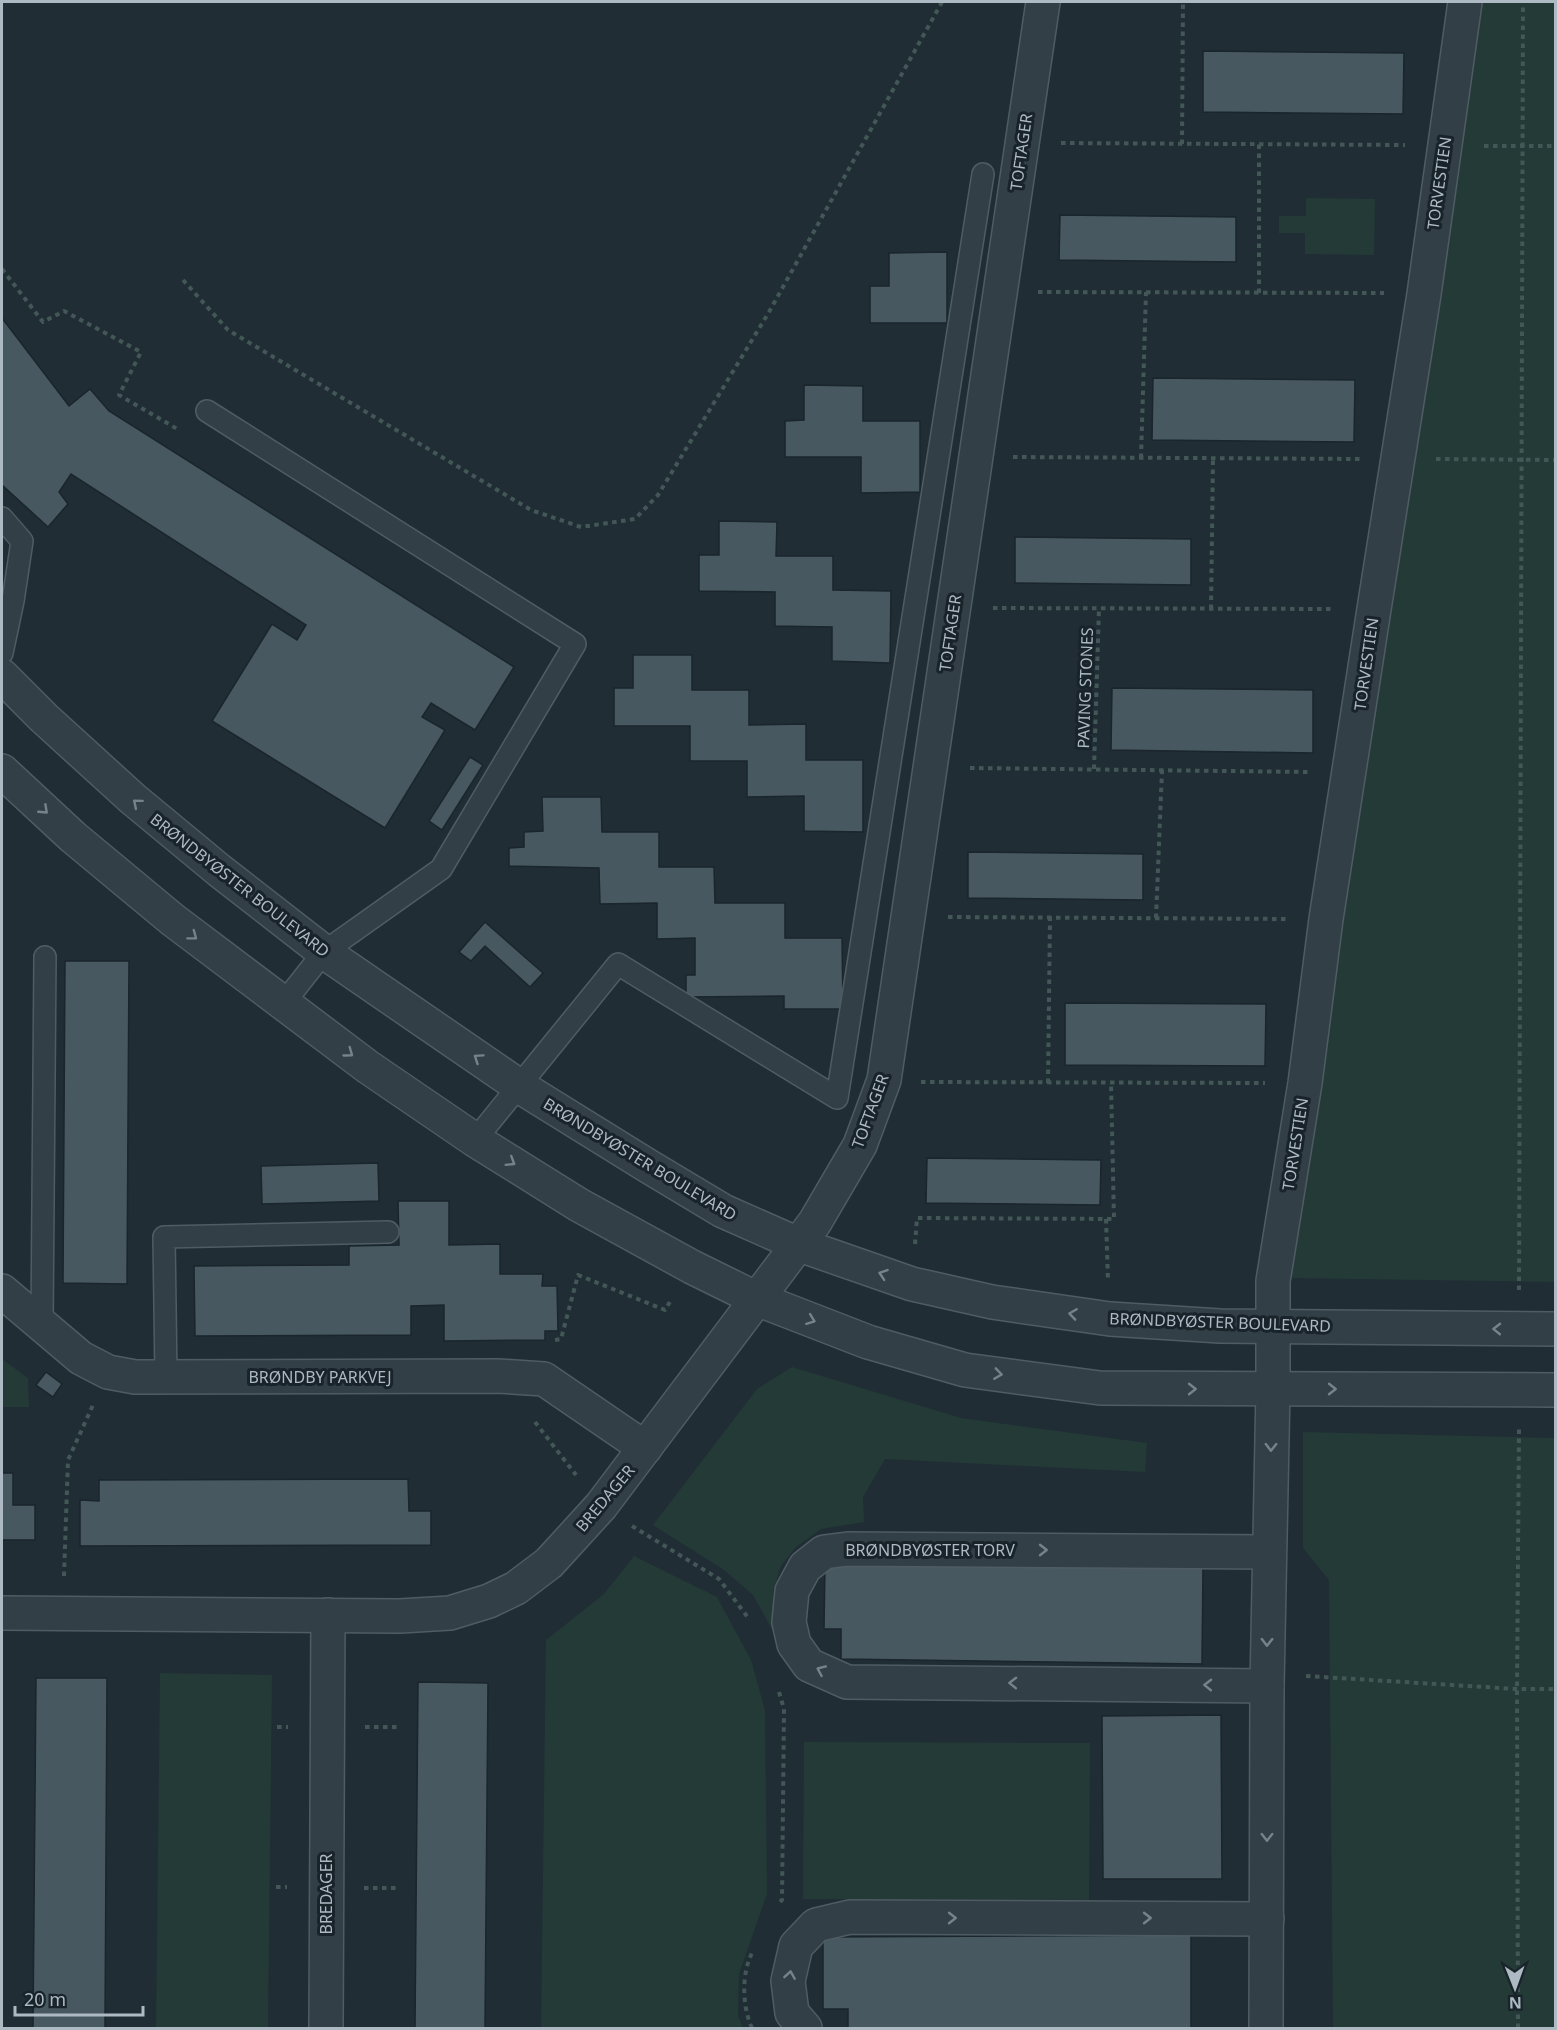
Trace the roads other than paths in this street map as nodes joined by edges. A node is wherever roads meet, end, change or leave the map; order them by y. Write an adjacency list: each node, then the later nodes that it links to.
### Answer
1 (1043, 2): 15 (street, TOFTAGER)
2 (1465, 2): 19 (street, TORVESTIEN)
3 (983, 174): 12 (lane)
4 (207, 411): 9 (lane)
5 (2, 518): 6 (lane)
6 (2, 653)
7 (2, 676): 9 (street, BRØNDBYØSTER BOULEVARD, one-way to 7)
8 (2, 771): 11 (street, one-way to 11)
9 (324, 952): 11 (lane); 12 (street, BRØNDBYØSTER BOULEVARD, one-way to 9)
10 (45, 957): 18 (lane)
11 (283, 1004): 13 (street, one-way to 13)
12 (519, 1086): 13 (lane); 15 (street, BRØNDBYØSTER BOULEVARD)
13 (475, 1140): 17 (street, one-way to 17)
14 (388, 1232): 21 (lane)
15 (800, 1245): 17 (street, BREDAGER); 19 (street, BRØNDBYØSTER BOULEVARD, one-way to 15)
16 (2, 1291): 18 (street, BRØNDBY PARKVEJ)
17 (757, 1299): 22 (street, one-way to 22); 24 (street, BREDAGER)
18 (42, 1325): 21 (street, BRØNDBY PARKVEJ)
19 (1273, 1326): 20 (street, BRØNDBYØSTER BOULEVARD, one-way to 19); 22 (street)
20 (1556, 1329)
21 (166, 1377): 24 (street, BRØNDBY PARKVEJ)
22 (1273, 1389): 23 (street, one-way to 23); 25 (street, one-way to 25)
23 (1556, 1390)
24 (645, 1448): 27 (street, BREDAGER)
25 (1268, 1552): 28 (street, one-way to 28); 28 (street, BRØNDBYØSTER TORV, one-way to 25)
26 (2, 1613): 27 (street, BREDAGER)
27 (328, 1615): 30 (street, BREDAGER)
28 (1267, 1680): 29 (street, one-way to 29)
29 (1267, 1919): 31 (street, one-way to 29); 32 (street)
30 (326, 2028)
31 (805, 2028)
32 (1266, 2028)

